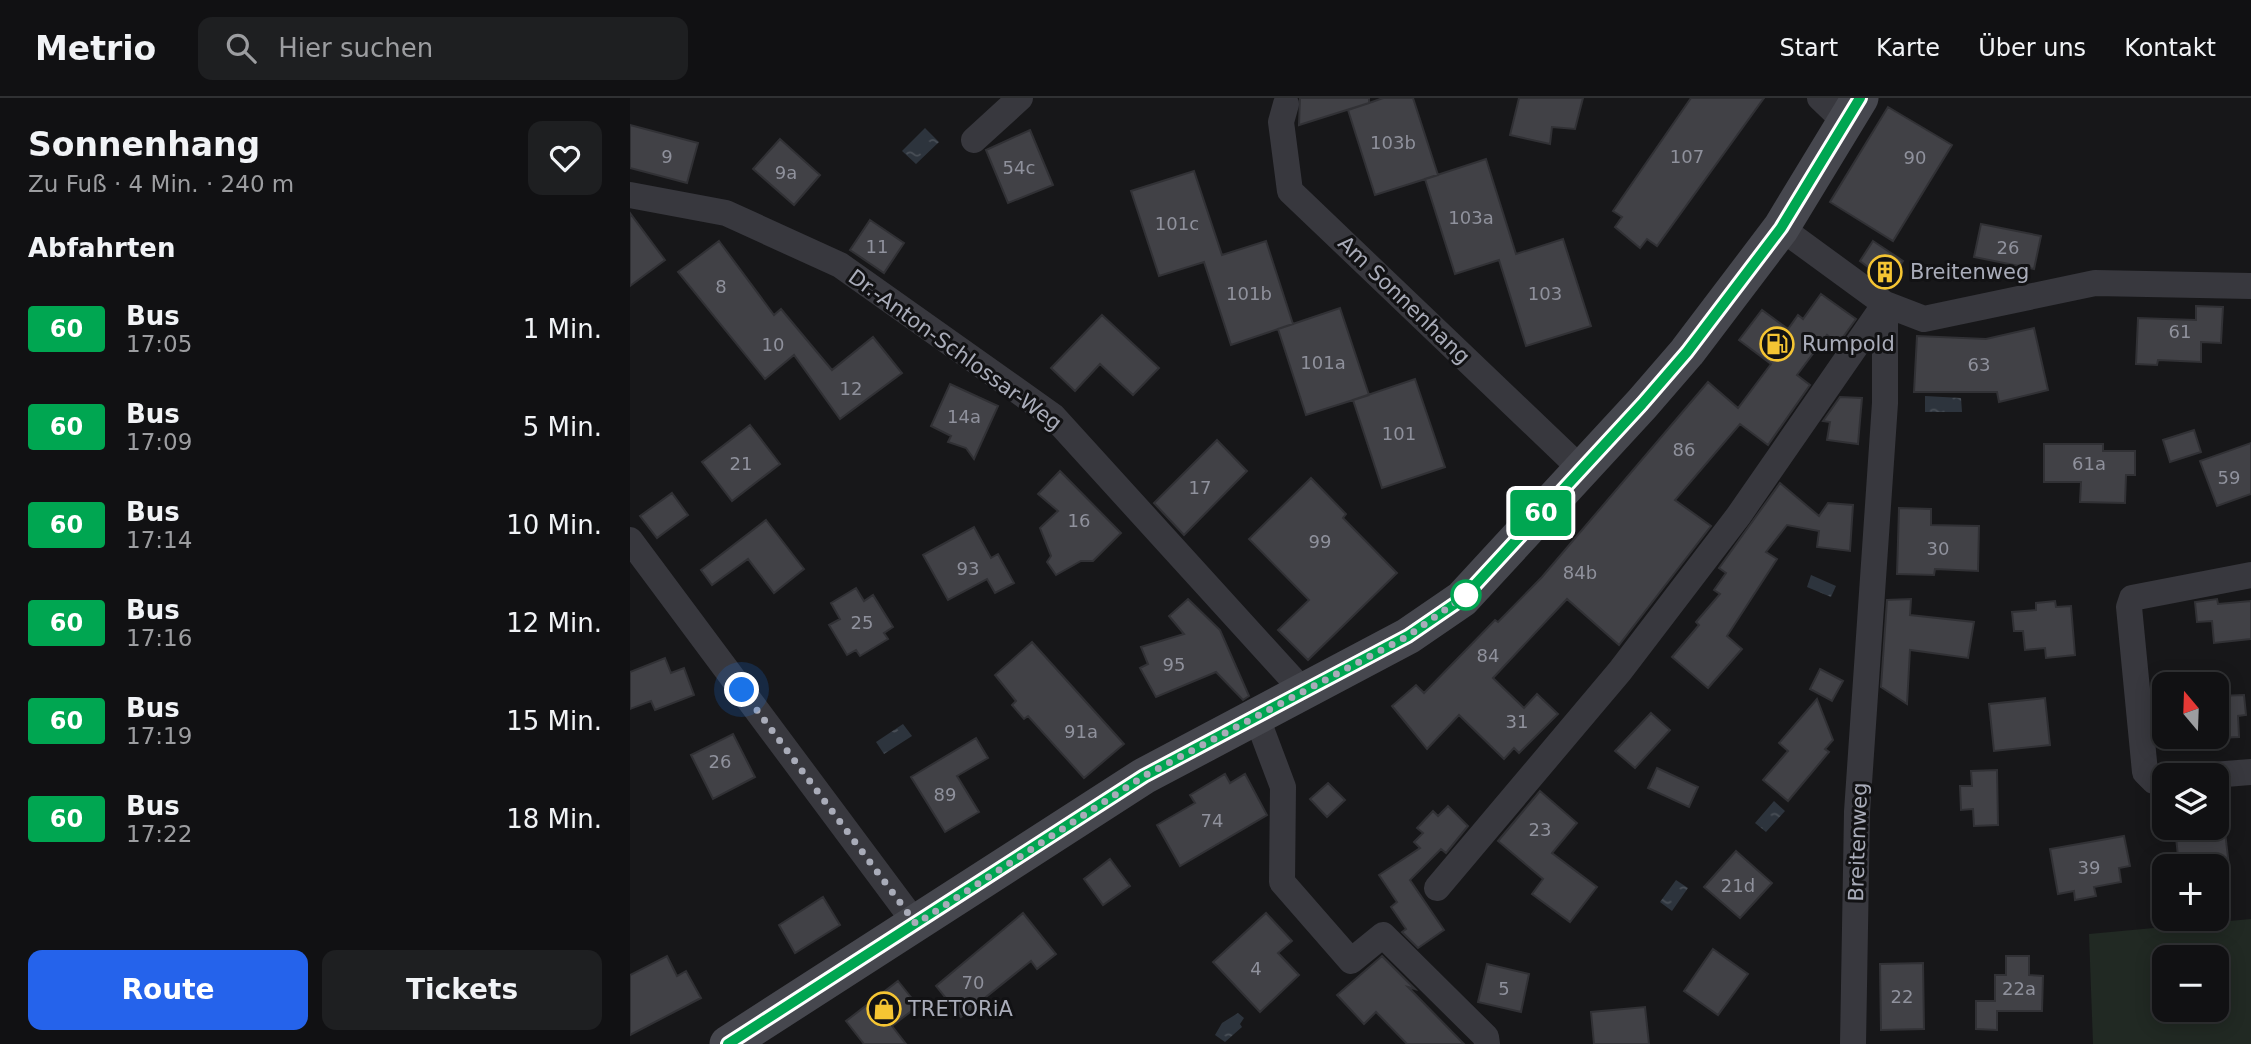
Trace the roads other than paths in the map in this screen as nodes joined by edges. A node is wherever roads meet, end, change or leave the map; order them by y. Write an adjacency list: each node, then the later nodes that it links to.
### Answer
1 (1820, 98): 4 (street)
2 (1017, 99): 5 (street)
3 (1286, 104): 10 (street, Am Sonnenhang)
4 (1853, 110): 7 (main road)
5 (974, 140)
6 (630, 195): 13 (street, Dr.-Anton-Schlossar-Weg)
7 (1781, 228): 9 (street); 10 (main road)
8 (2251, 286): 9 (street)
9 (1885, 304): 18 (street); 22 (street, Breitenweg)
10 (1582, 470): 13 (main road)
11 (630, 540): 19 (street)
12 (2251, 575): 17 (street)
13 (1305, 693): 14 (main road)
14 (1257, 718): 19 (main road); 21 (street)
15 (2251, 772): 16 (street)
16 (2229, 774)
17 (2152, 779)
18 (1437, 888)
19 (916, 924): 20 (main road)
20 (728, 1044)
21 (1487, 1044)
22 (1853, 1044)

